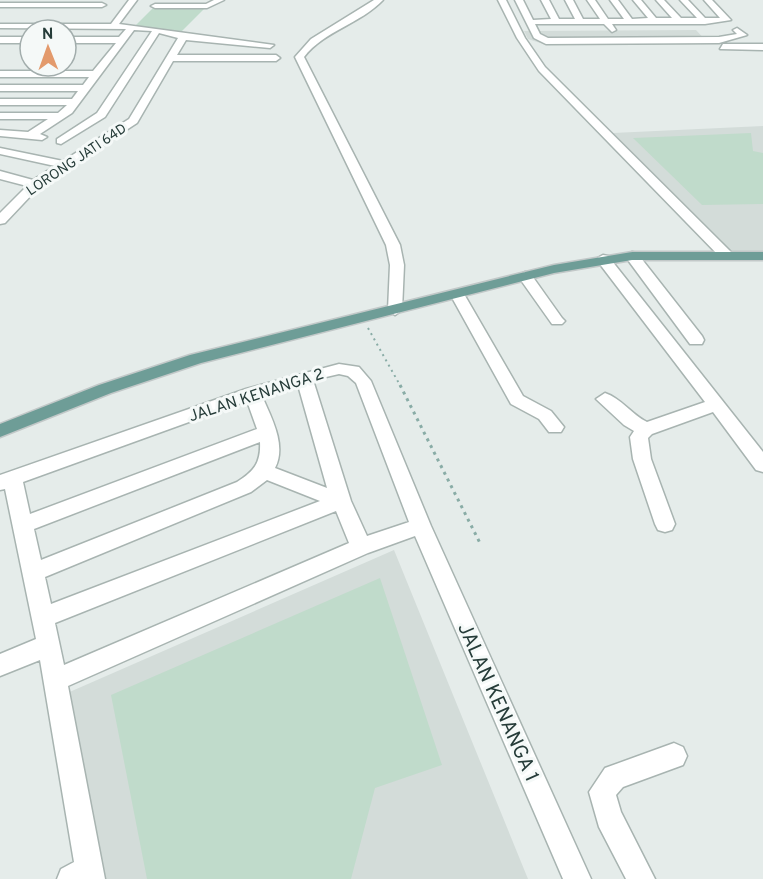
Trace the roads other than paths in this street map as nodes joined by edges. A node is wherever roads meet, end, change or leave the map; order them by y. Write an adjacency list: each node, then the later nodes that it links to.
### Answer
1 (133, 0): 27 (street)
2 (220, 0): 16 (street)
3 (379, 0): 74 (street)
4 (502, 0): 44 (street)
5 (519, 0): 28 (street)
6 (545, 0): 20 (street)
7 (569, 0): 21 (street)
8 (591, 0): 22 (street)
9 (614, 0): 23 (street)
10 (637, 0): 24 (street)
11 (660, 0): 25 (street)
12 (684, 0): 26 (street)
13 (708, 0): 26 (street)
14 (0, 2): 15 (street)
15 (105, 2): 18 (street)
16 (157, 3): 31 (street)
17 (0, 14): 18 (street)
18 (94, 14): 19 (street)
19 (87, 22): 27 (street); 29 (street)
20 (556, 22): 21 (street); 28 (street)
21 (581, 22): 22 (street)
22 (607, 22): 23 (street); 35 (street)
23 (631, 22): 24 (street)
24 (655, 22): 25 (street)
25 (682, 22): 26 (street); 36 (street)
26 (705, 22)
27 (115, 23): 31 (street)
28 (532, 27): 35 (street); 41 (street)
29 (1, 29): 30 (street); 31 (street)
30 (18, 30)
31 (131, 30): 32 (street); 34 (street); 38 (street); 47 (street)
32 (157, 30): 37 (street); 61 (street)
33 (737, 30): 42 (street)
34 (78, 31)
35 (613, 31): 36 (street); 41 (street)
36 (693, 31): 42 (street)
37 (182, 36): 43 (street); 48 (street, LORONG JATI 64D)
38 (78, 38)
39 (0, 40): 40 (street)
40 (18, 40)
41 (620, 41): 42 (street)
42 (705, 44): 44 (street); 45 (street)
43 (270, 45)
44 (526, 47): 69 (street)
45 (763, 47)
46 (101, 51): 47 (street)
47 (112, 51): 50 (street)
48 (170, 58): 49 (street); 62 (street, LORONG JATI 64D)
49 (276, 58)
50 (97, 68): 51 (street); 52 (street); 54 (street)
51 (107, 73)
52 (0, 74)
53 (0, 88): 54 (street)
54 (85, 88): 56 (street)
55 (0, 102): 56 (street)
56 (75, 102): 58 (street)
57 (0, 116): 58 (street)
58 (62, 116): 60 (street)
59 (0, 133): 60 (street)
60 (31, 135): 61 (street)
61 (61, 141): 62 (street)
62 (91, 149): 64 (street, LORONG JATI 64D)
63 (0, 151): 64 (street)
64 (64, 165): 66 (street, LORONG JATI 64D)
65 (0, 176): 66 (street)
66 (35, 184): 67 (street, LORONG JATI 64D)
67 (0, 220)
68 (632, 256): 69 (main road); 71 (main road); 76 (street)
69 (727, 256): 70 (main road)
70 (763, 256)
71 (603, 259): 72 (main road); 80 (street)
72 (525, 276): 73 (main road); 75 (street)
73 (457, 294): 74 (main road); 81 (street)
74 (395, 310): 83 (main road)
75 (557, 321)
76 (696, 340)
77 (304, 378): 78 (street, JALAN KENANGA 2); 88 (street); 91 (street, JALAN KENANGA 2)
78 (252, 393): 84 (street); 87 (street, JALAN KENANGA 2)
79 (605, 399): 82 (street)
80 (715, 405): 82 (street); 85 (street)
81 (555, 427)
82 (645, 429): 89 (street)
83 (0, 431)
84 (268, 432): 86 (street); 90 (street)
85 (763, 465)
86 (264, 471): 88 (street); 93 (street)
87 (7, 481): 90 (street)
88 (341, 501): 92 (street); 94 (street)
89 (665, 524)
90 (23, 525): 93 (street)
91 (421, 526): 92 (street); 100 (street, JALAN KENANGA 1)
92 (361, 547): 97 (street)
93 (34, 572): 94 (street)
94 (44, 617): 95 (street)
95 (49, 645): 96 (street); 97 (street)
96 (0, 665)
97 (56, 680): 99 (street)
98 (674, 756): 101 (street)
99 (84, 876)
100 (577, 879)
101 (641, 879)

